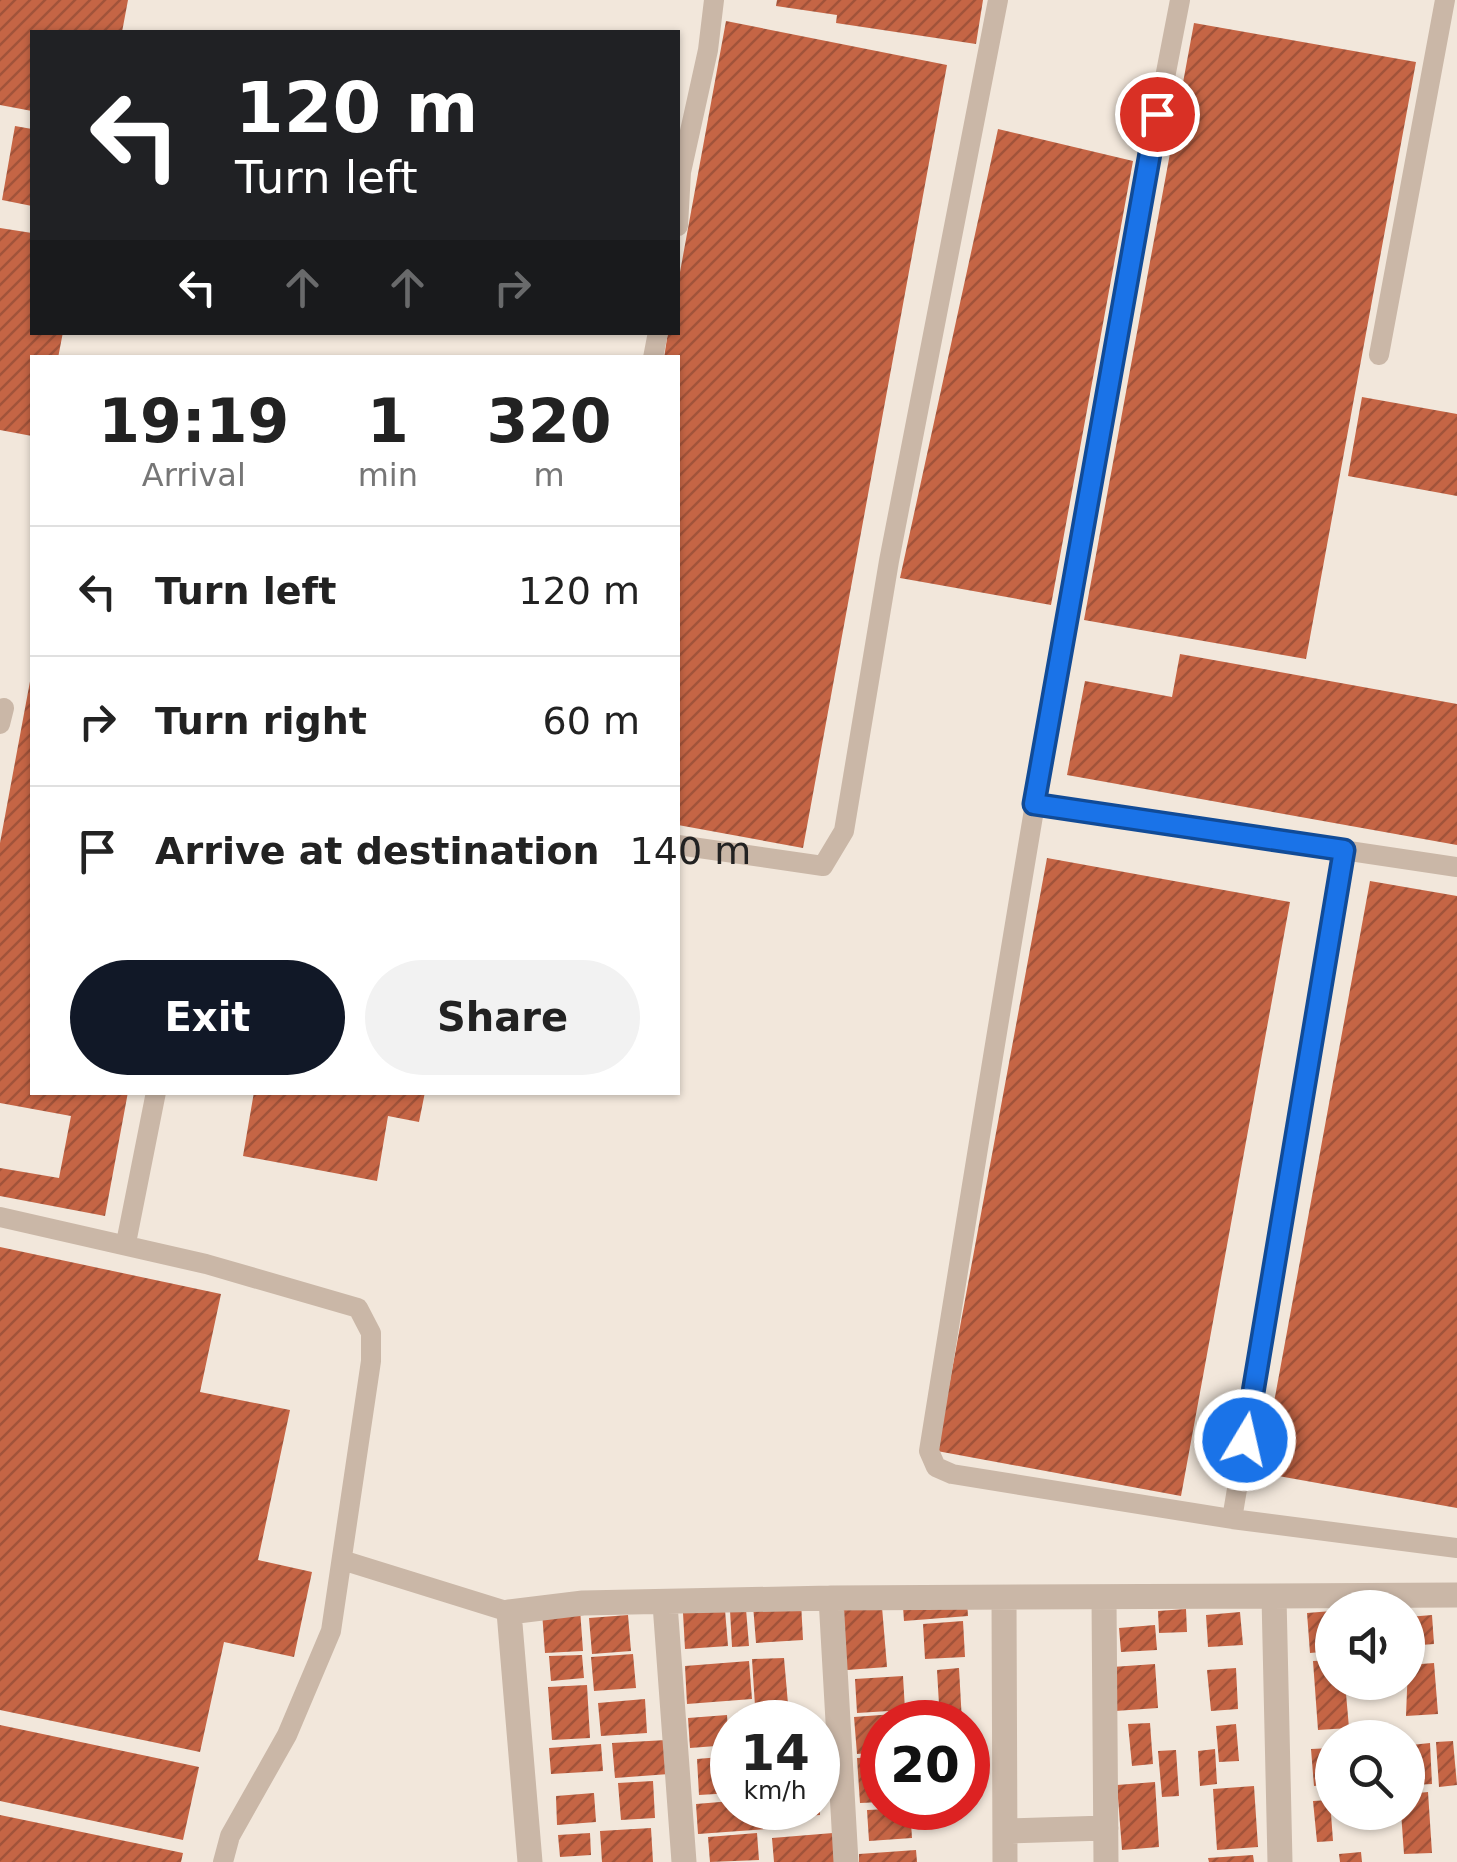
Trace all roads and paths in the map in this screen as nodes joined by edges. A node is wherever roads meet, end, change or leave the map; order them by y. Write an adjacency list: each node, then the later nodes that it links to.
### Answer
1 (714, 0): 5 (lane)
2 (998, 0): 8 (lane)
3 (1180, 0): 7 (lane)
4 (1445, 0): 6 (lane)
5 (680, 190)
6 (1380, 356)
7 (1034, 804): 9 (lane); 14 (lane)
8 (680, 845)
9 (1344, 850): 10 (lane); 14 (lane)
10 (1457, 867)
11 (155, 1095): 13 (lane)
12 (0, 1217): 13 (lane)
13 (126, 1244): 16 (lane)
14 (1232, 1519): 15 (lane)
15 (1457, 1548)
16 (342, 1560): 23 (lane); 26 (lane)
17 (1457, 1596): 18 (street)
18 (1274, 1597): 21 (street); 32 (street)
19 (830, 1598): 20 (street); 22 (street); 29 (street)
20 (1004, 1599): 21 (street); 25 (street)
21 (1104, 1599): 24 (street)
22 (665, 1604): 23 (street); 28 (street)
23 (509, 1612): 27 (street)
24 (1106, 1828): 25 (street); 31 (street)
25 (1005, 1832): 30 (street)
26 (223, 1862)
27 (530, 1862)
28 (684, 1862)
29 (846, 1862)
30 (1004, 1862)
31 (1106, 1862)
32 (1280, 1862)

